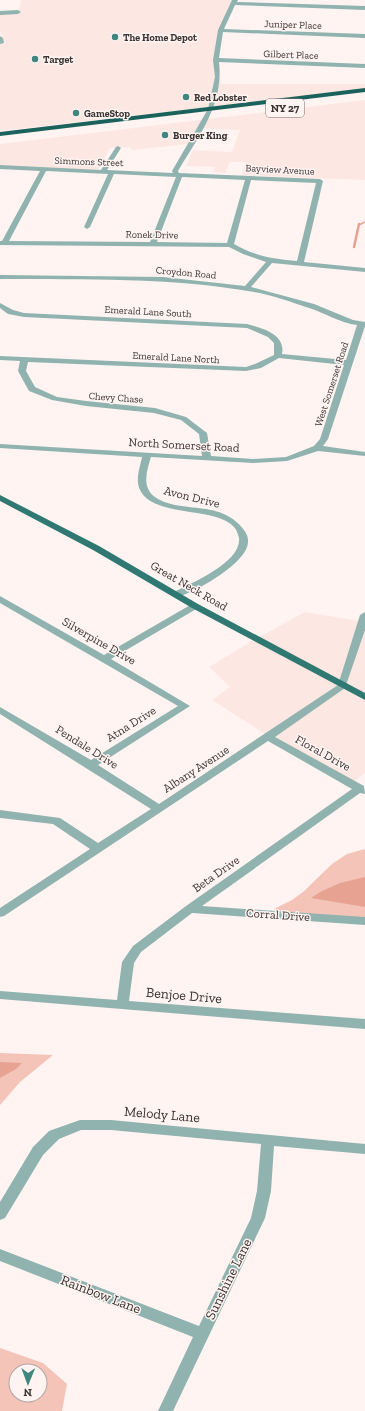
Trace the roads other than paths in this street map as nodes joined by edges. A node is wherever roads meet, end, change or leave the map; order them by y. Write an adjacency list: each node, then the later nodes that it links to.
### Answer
1 (234, 1): 2 (street); 5 (street)
2 (365, 8)
3 (18, 12): 4 (street)
4 (0, 13)
5 (221, 30): 6 (street, Juniper Place); 7 (street)
6 (365, 36)
7 (216, 60): 8 (street, Gilbert Place); 10 (street)
8 (365, 66)
9 (365, 90): 10 (highway, NY 27)
10 (211, 109): 12 (street); 15 (highway, NY 27)
11 (219, 115): 12 (highway)
12 (206, 117): 13 (highway); 22 (street)
13 (162, 122)
14 (136, 126): 16 (highway)
15 (0, 134)
16 (0, 142)
17 (118, 148): 20 (street)
18 (0, 167): 19 (street, Simmons Street)
19 (44, 169): 20 (street, Simmons Street); 25 (street)
20 (103, 171): 21 (street, Simmons Street)
21 (112, 172): 22 (street, Simmons Street); 24 (street)
22 (178, 174): 23 (street, Bayview Avenue); 26 (street)
23 (249, 177): 27 (street); 29 (street, Bayview Avenue)
24 (87, 227)
25 (2, 242): 26 (street, Ronek Drive)
26 (153, 244): 27 (street, Ronek Drive)
27 (230, 245): 28 (street, Ronek Drive)
28 (270, 261): 29 (street, Ronek Drive); 32 (street)
29 (300, 264): 30 (street)
30 (365, 270)
31 (0, 277): 32 (street, Croydon Road)
32 (247, 288): 34 (street, Croydon Road)
33 (0, 306): 35 (street, Emerald Lane South)
34 (363, 324): 38 (street, West Somerset Road)
35 (278, 356): 37 (street, Emerald Lane North); 38 (street)
36 (0, 358): 37 (street, Emerald Lane North)
37 (24, 359): 43 (street, Chevy Chase)
38 (349, 363): 40 (street, West Somerset Road)
39 (0, 446): 41 (street, North Somerset Road)
40 (317, 448): 42 (street, North Somerset Road); 43 (street, North Somerset Road)
41 (147, 454): 43 (street, North Somerset Road); 45 (street, Avon Drive)
42 (365, 454)
43 (207, 458)
44 (0, 498): 45 (main road, Great Neck Road)
45 (177, 594): 47 (main road, Great Neck Road)
46 (0, 599): 49 (street, Silverpine Drive)
47 (195, 606): 49 (street); 50 (main road, Great Neck Road)
48 (365, 615): 50 (street)
49 (105, 659): 52 (street, Silverpine Drive)
50 (342, 686): 51 (main road, Great Neck Road); 54 (street, Albany Avenue)
51 (365, 697)
52 (185, 706): 55 (street, Atna Drive)
53 (0, 710): 55 (street, Pendale Drive)
54 (268, 737): 56 (street, Floral Drive); 57 (street, Albany Avenue)
55 (91, 765): 57 (street, Pendale Drive)
56 (362, 790): 61 (street, Beta Drive)
57 (158, 808): 59 (street, Albany Avenue)
58 (0, 814): 59 (street)
59 (97, 848): 60 (street, Albany Avenue)
60 (3, 908)
61 (190, 909): 62 (street, Corral Drive); 64 (street, Beta Drive)
62 (365, 921)
63 (0, 995): 64 (street, Benjoe Drive)
64 (122, 1005): 65 (street, Benjoe Drive)
65 (365, 1024)
66 (268, 1140): 67 (street, Melody Lane); 68 (street, Melody Lane); 70 (street, Sunshine Lane)
67 (365, 1149)
68 (0, 1214)
69 (0, 1255): 70 (street, Rainbow Lane)
70 (202, 1334): 71 (street, Sunshine Lane)
71 (165, 1411)

